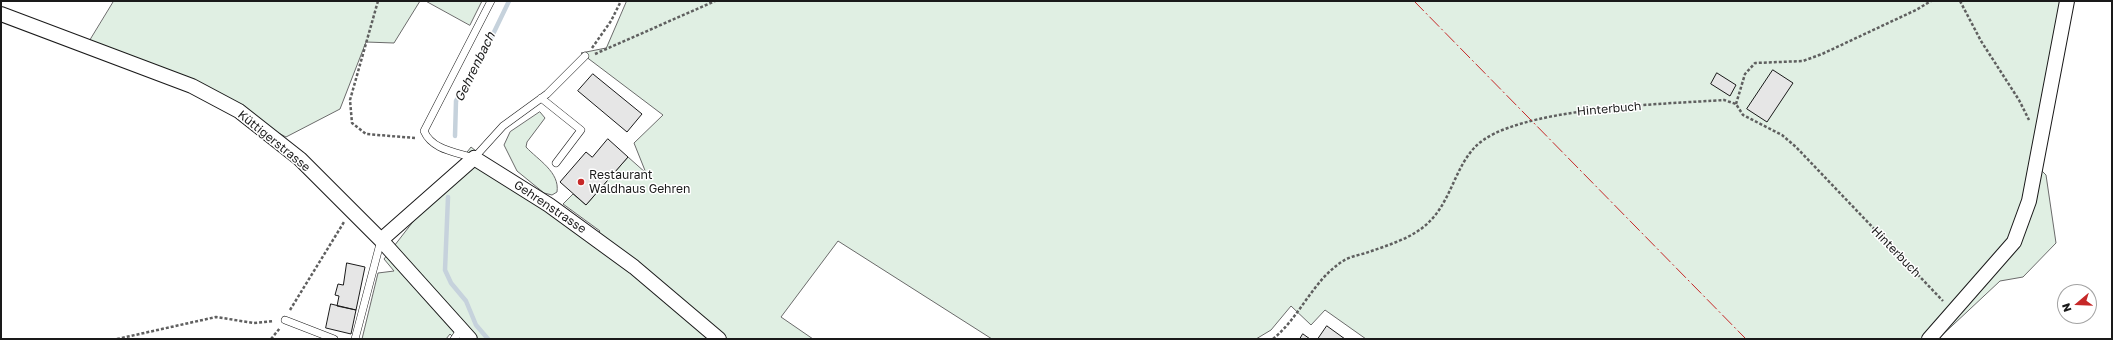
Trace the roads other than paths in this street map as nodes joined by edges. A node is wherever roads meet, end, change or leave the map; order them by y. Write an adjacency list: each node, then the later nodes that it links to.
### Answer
1 (491, 1): 6 (lane)
2 (2067, 1): 14 (street)
3 (1, 14): 8 (street, Küttigerstrasse)
4 (586, 56): 5 (lane)
5 (541, 98): 6 (lane); 7 (lane)
6 (474, 158): 8 (street); 13 (street, Gehrenstrasse)
7 (556, 163)
8 (381, 240): 10 (street, Küttigerstrasse); 12 (lane)
9 (285, 320): 11 (lane)
10 (462, 336)
11 (334, 339)
12 (355, 339)
13 (719, 339)
14 (1929, 339)

